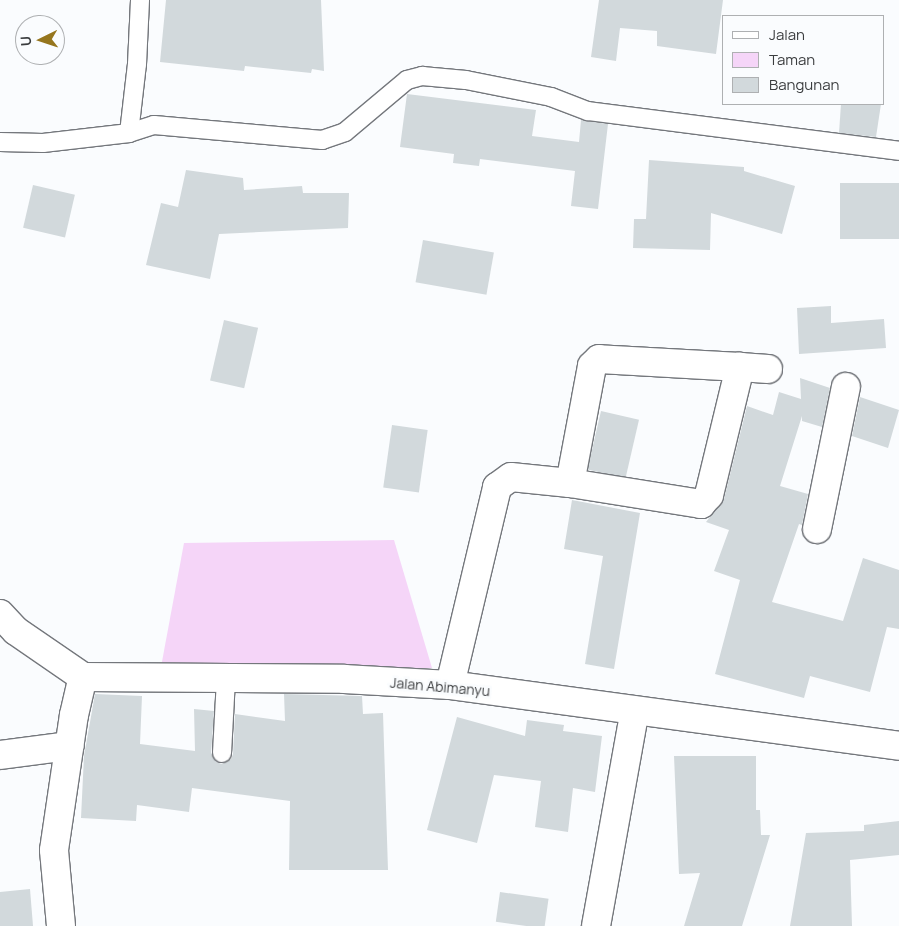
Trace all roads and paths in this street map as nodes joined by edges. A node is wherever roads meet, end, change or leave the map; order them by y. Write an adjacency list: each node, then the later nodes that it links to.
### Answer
1 (140, 0): 2 (lane)
2 (129, 133): 3 (lane); 4 (lane)
3 (0, 142)
4 (899, 151)
5 (740, 367): 6 (street); 8 (street); 8 (street)
6 (768, 369)
7 (846, 387): 9 (street)
8 (570, 483): 13 (street)
9 (817, 529)
10 (0, 614): 11 (street)
11 (83, 677): 12 (street, Jalan Abimanyu); 15 (street)
12 (226, 679): 13 (street, Jalan Abimanyu); 17 (lane)
13 (450, 685): 14 (street, Jalan Abimanyu)
14 (634, 710): 16 (street, Jalan Abimanyu); 20 (street)
15 (69, 746): 18 (street); 19 (street)
16 (899, 746)
17 (222, 753)
18 (0, 755)
19 (62, 926)
20 (596, 926)

